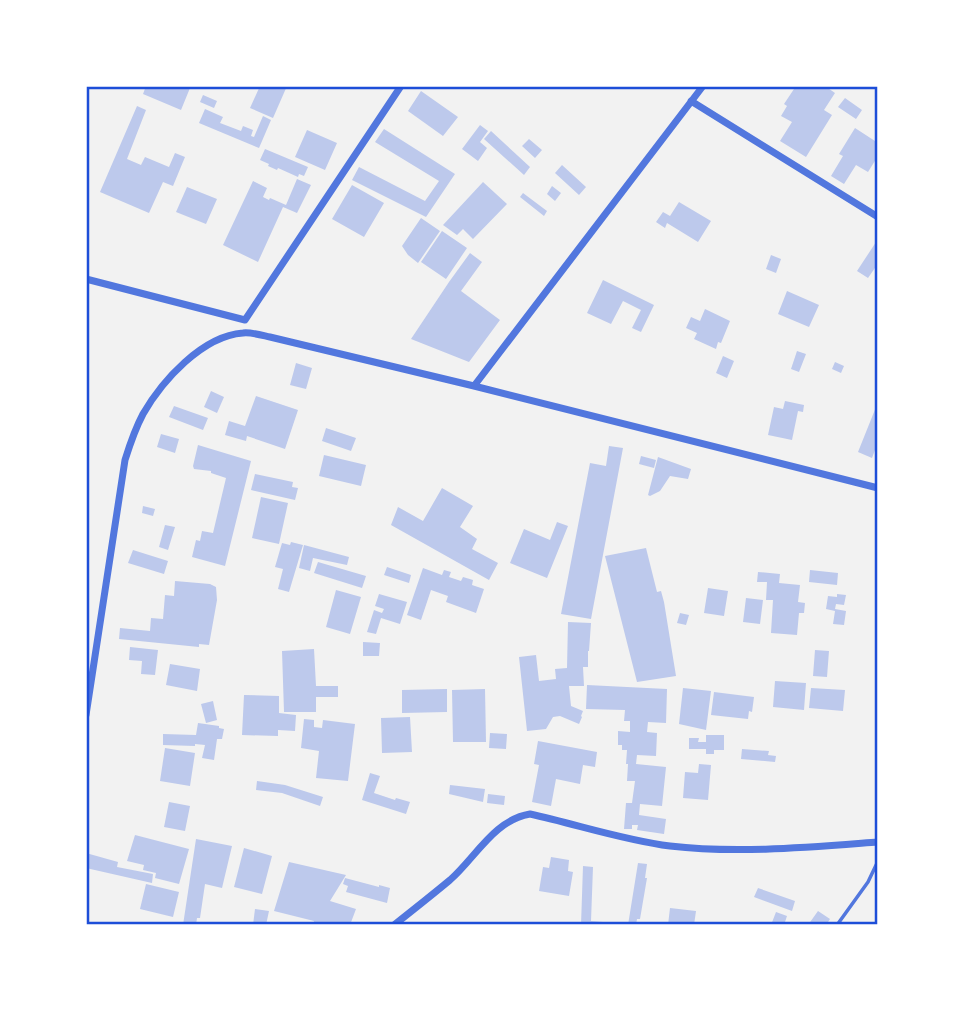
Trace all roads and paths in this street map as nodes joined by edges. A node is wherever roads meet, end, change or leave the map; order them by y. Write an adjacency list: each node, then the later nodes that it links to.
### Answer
1 (401, 86): 5 (street)
2 (703, 86): 3 (street)
3 (691, 101): 4 (street); 6 (street)
4 (878, 217)
5 (86, 279)
6 (474, 386): 7 (street); 8 (street)
7 (878, 488)
8 (86, 715)
9 (878, 842): 11 (street)
10 (878, 861): 12 (lane)
11 (394, 925)
12 (837, 925)

